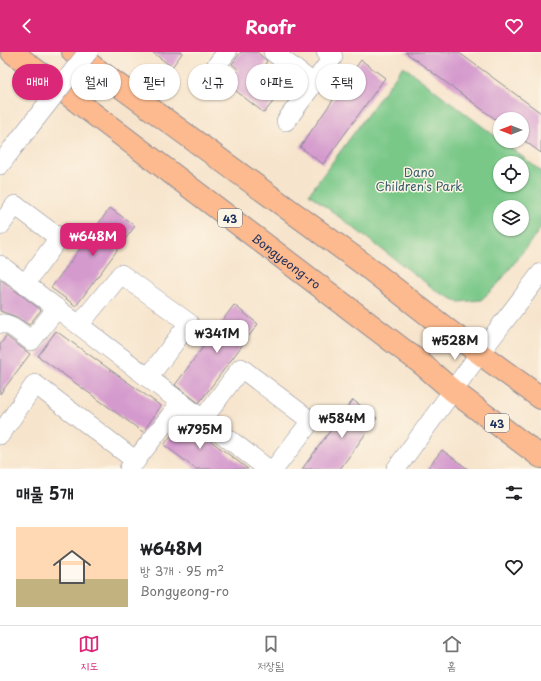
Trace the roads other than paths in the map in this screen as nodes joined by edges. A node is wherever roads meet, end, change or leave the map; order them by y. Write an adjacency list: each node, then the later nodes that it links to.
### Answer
1 (12, 52): 18 (main road, Bongyeong-ro / 43)
2 (73, 52): 16 (main road)
3 (88, 52): 8 (street, bridge)
4 (273, 52): 6 (street)
5 (326, 52): 6 (street)
6 (314, 83): 7 (street)
7 (286, 121)
8 (0, 165)
9 (0, 226): 12 (street)
10 (0, 265): 12 (street)
11 (541, 273): 16 (street)
12 (25, 284): 13 (street)
13 (57, 308): 14 (street); 15 (street)
14 (0, 324)
15 (79, 325): 17 (street); 17 (street)
16 (480, 353): 18 (street); 19 (main road)
17 (148, 378): 20 (street)
18 (452, 390): 23 (main road, Bongyeong-ro / 43); 27 (street)
19 (541, 398)
20 (181, 402): 21 (street); 24 (street)
21 (203, 419): 25 (street); 26 (street)
22 (0, 435): 24 (street)
23 (541, 458)
24 (132, 465)
25 (268, 469)
26 (274, 469)
27 (396, 469)

